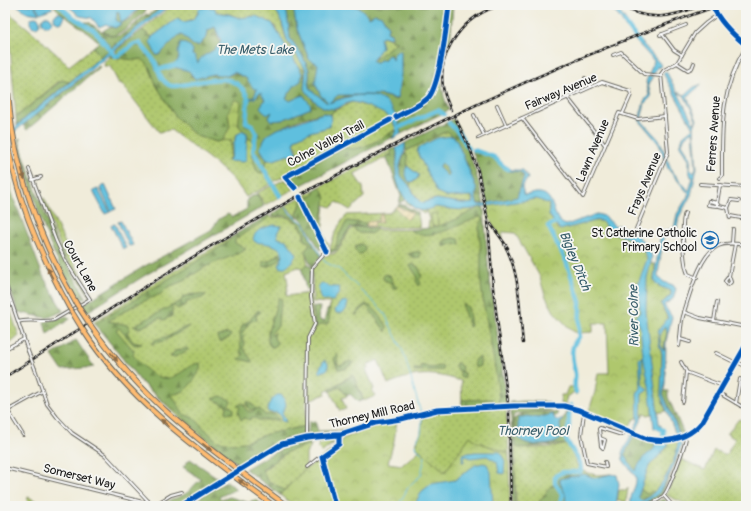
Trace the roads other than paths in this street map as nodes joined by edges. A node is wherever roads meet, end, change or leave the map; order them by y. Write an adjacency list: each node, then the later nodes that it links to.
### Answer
1 (712, 5): 2 (street)
2 (717, 15): 4 (street); 7 (street)
3 (686, 25): 7 (street)
4 (746, 46): 27 (street, Ferrers Avenue)
5 (5, 48): 86 (highway, one-way to 86, bridge)
6 (613, 55): 10 (street)
7 (682, 55): 8 (street)
8 (677, 63): 9 (street); 10 (street)
9 (694, 63)
10 (661, 75): 17 (street, Frays Avenue)
11 (585, 78): 12 (street)
12 (591, 87): 13 (street, Fairway Avenue); 15 (street, Fairway Avenue)
13 (568, 98): 18 (street, Fairway Avenue); 24 (street)
14 (497, 105): 19 (street)
15 (623, 113): 17 (street, Lawn Avenue); 24 (street, Lawn Avenue)
16 (474, 115): 22 (street)
17 (665, 116): 36 (street, Frays Avenue)
18 (522, 118): 19 (street, Fairway Avenue); 24 (street, Lawn Avenue)
19 (506, 125): 22 (street, Fairway Avenue)
20 (5, 126): 21 (highway)
21 (6, 133): 85 (highway, one-way to 21, bridge)
22 (484, 135): 23 (street, Fairway Avenue)
23 (478, 138)
24 (605, 146)
25 (29, 169): 28 (street, Court Lane)
26 (41, 177): 28 (street)
27 (720, 178)
28 (32, 180): 48 (street, Court Lane)
29 (700, 184): 30 (street)
30 (720, 186): 31 (street); 33 (street)
31 (746, 187)
32 (739, 201): 33 (street)
33 (728, 208): 35 (street)
34 (685, 213): 43 (street)
35 (741, 218)
36 (636, 229)
37 (733, 229): 38 (street)
38 (732, 243): 39 (street); 43 (street)
39 (735, 244): 40 (street); 42 (street)
40 (746, 245)
41 (327, 251): 74 (street)
42 (729, 276)
43 (697, 278): 46 (street)
44 (5, 284): 48 (street)
45 (717, 302): 47 (street)
46 (684, 312): 47 (street); 51 (street)
47 (714, 321): 49 (street)
48 (18, 322): 50 (street)
49 (746, 327)
50 (24, 339): 55 (street); 63 (street, bridge)
51 (680, 339): 52 (street); 54 (street)
52 (690, 342)
53 (746, 345): 58 (street)
54 (679, 346)
55 (5, 349)
56 (716, 353): 58 (street)
57 (681, 362): 60 (street)
58 (736, 362): 59 (street); 62 (street)
59 (743, 365)
60 (686, 372): 62 (street); 65 (street)
61 (740, 379): 66 (street)
62 (723, 386): 64 (street)
63 (42, 392): 68 (street); 82 (street)
64 (719, 393): 66 (street); 75 (street)
65 (683, 402)
66 (735, 403): 67 (street)
67 (746, 409)
68 (8, 411): 69 (street); 72 (street)
69 (5, 412)
70 (584, 412): 71 (street, Thorney Mill Road); 73 (street, Thorney Mill Road, bridge); 77 (street)
71 (626, 430): 75 (street, Thorney Mill Road); 76 (street)
72 (23, 435)
73 (338, 435): 74 (street, Thorney Mill Road); 78 (street)
74 (307, 437): 84 (street, Thorney Mill Road, bridge)
75 (684, 437): 81 (street)
76 (600, 438): 76 (street)
77 (605, 462)
78 (307, 467)
79 (5, 468): 82 (street, Somerset Way)
80 (182, 492): 83 (street)
81 (664, 496): 87 (street); 88 (street)
82 (149, 501): 83 (street)
83 (153, 506)
84 (181, 506)
85 (274, 506)
86 (287, 506)
87 (645, 506)
88 (673, 506)

